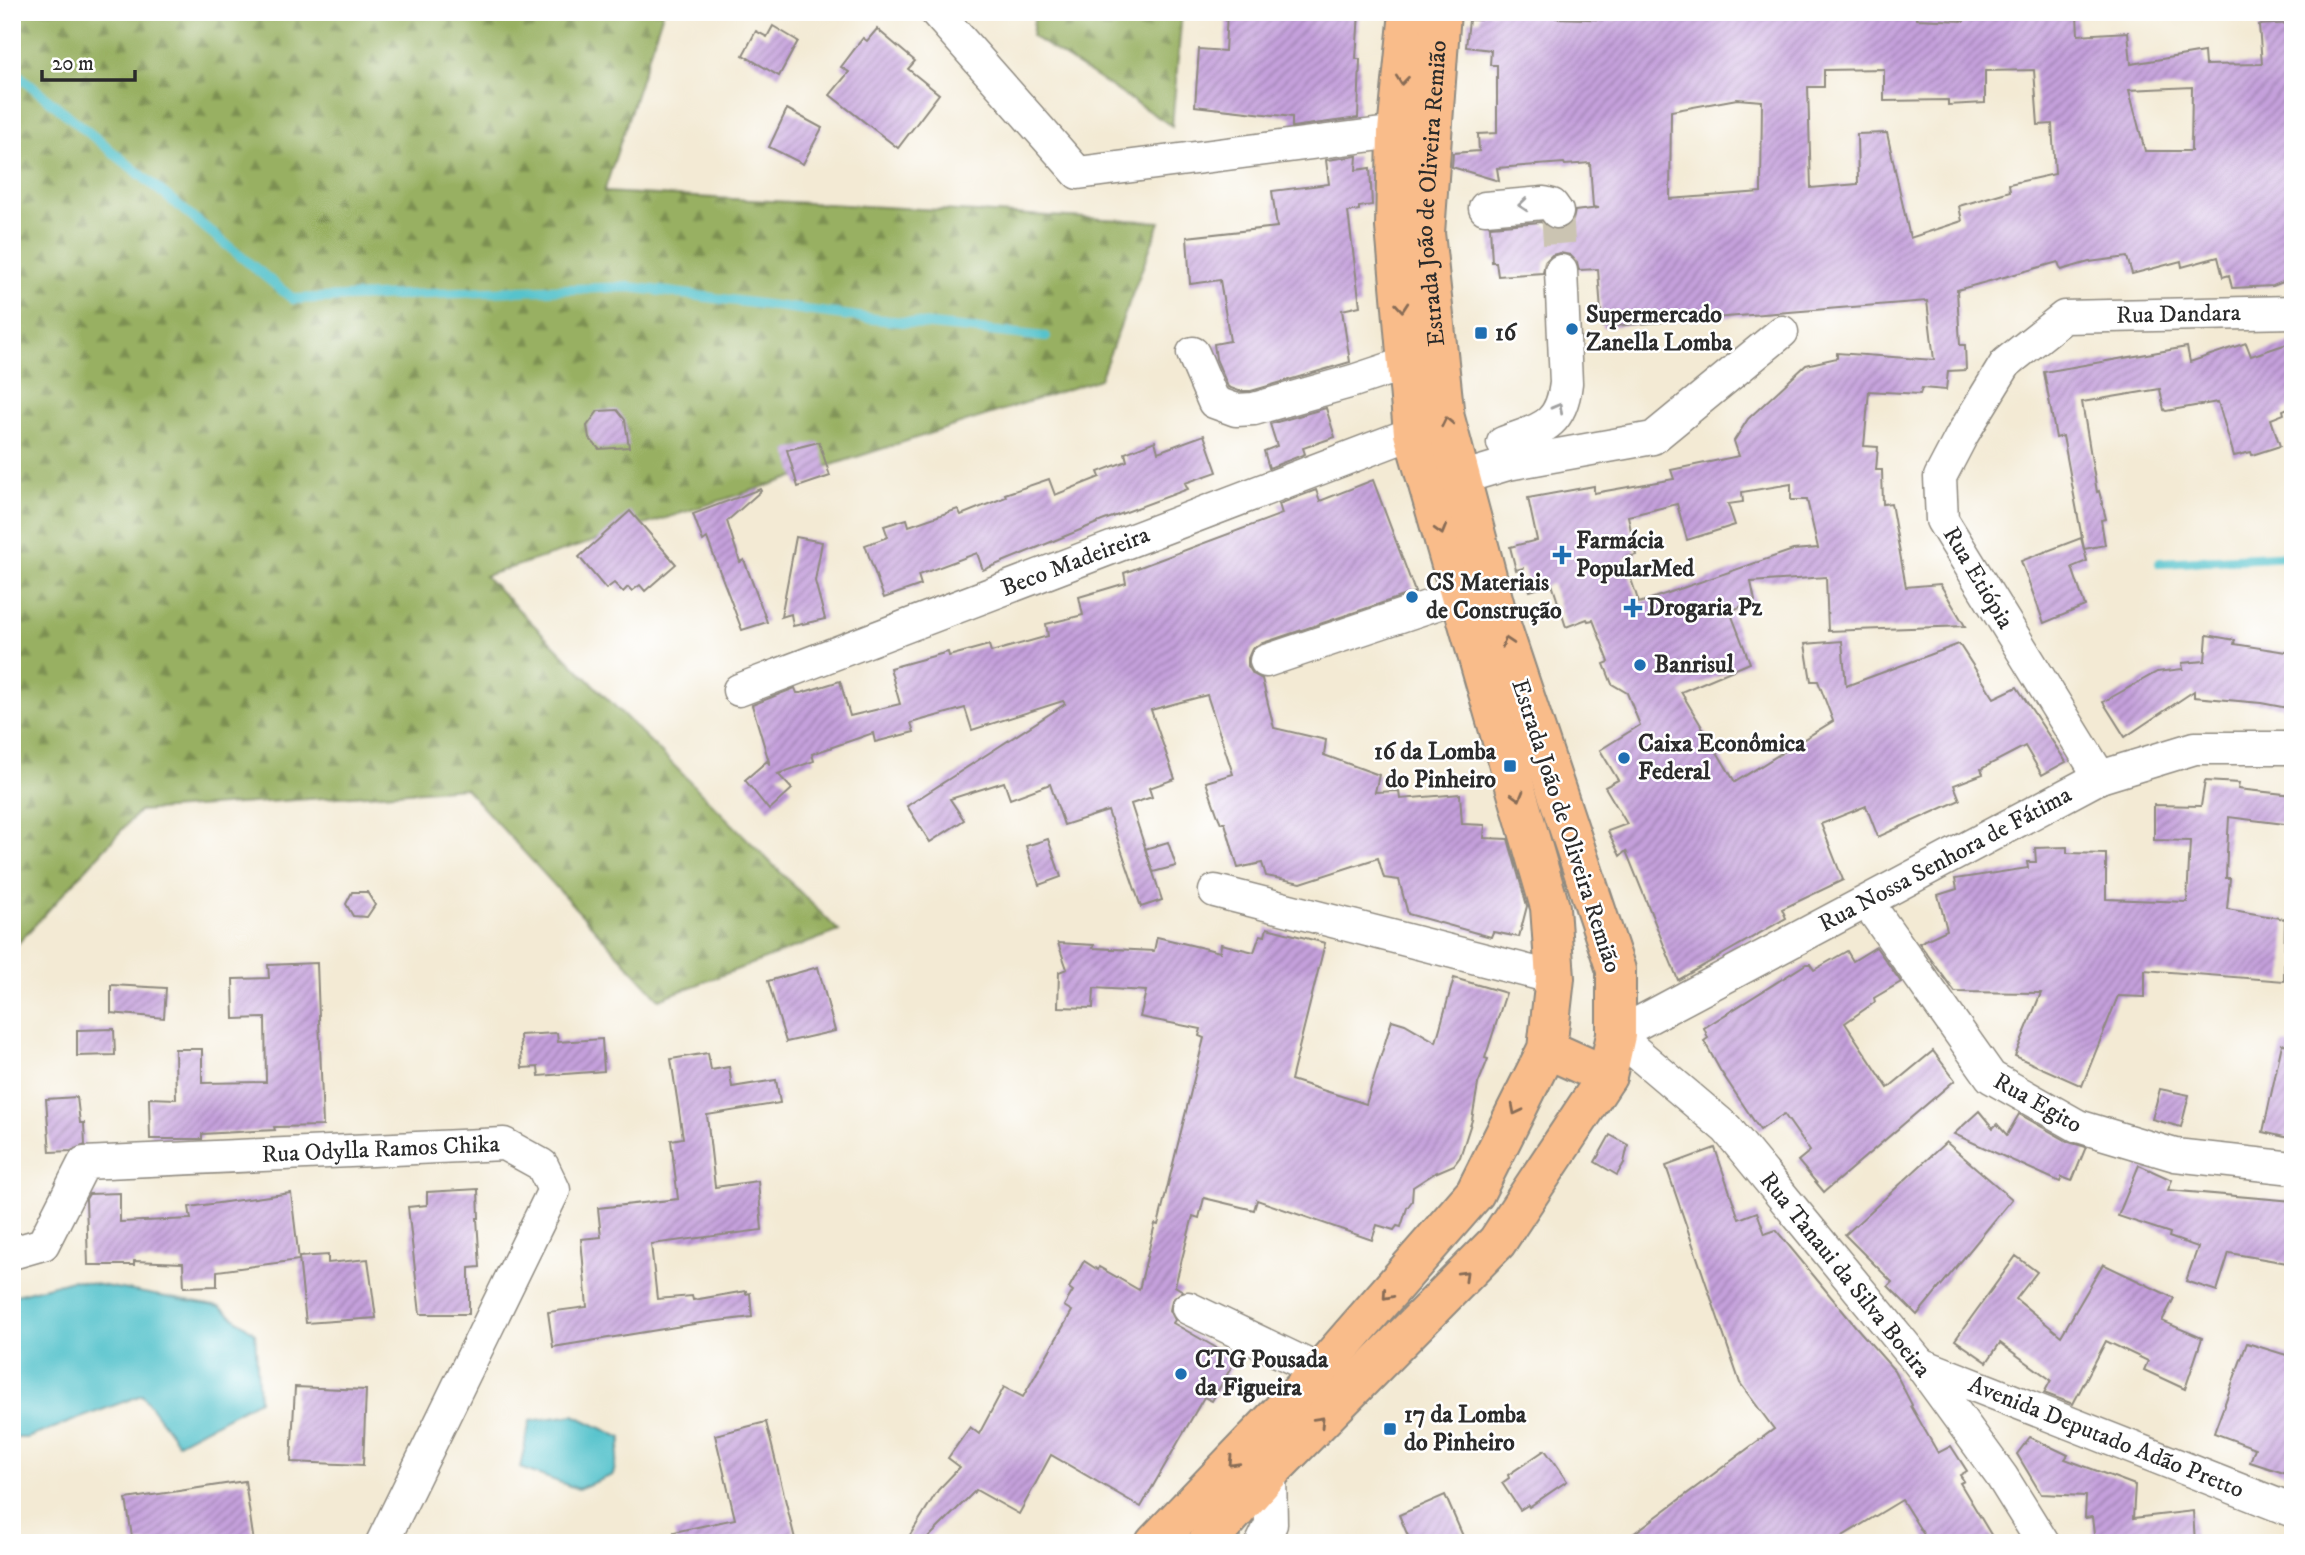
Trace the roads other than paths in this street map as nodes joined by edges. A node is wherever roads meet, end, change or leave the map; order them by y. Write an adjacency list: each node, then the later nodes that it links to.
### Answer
1 (936, 12): 4 (street)
2 (1409, 12): 4 (main road, Estrada João de Oliveira Remião, one-way to 4)
3 (1441, 12): 15 (main road, Estrada João de Oliveira Remião, one-way to 3)
4 (1397, 132): 12 (main road, Estrada João de Oliveira Remião, one-way to 12)
5 (1485, 208): 6 (street, one-way to 5)
6 (1557, 212)
7 (1561, 271): 14 (street, one-way to 7)
8 (2293, 312): 9 (street, Rua Dandara)
9 (2064, 317): 20 (street, Rua Etiópia)
10 (1782, 332): 14 (street)
11 (1193, 353): 12 (street)
12 (1407, 363): 13 (main road, Estrada João de Oliveira Remião)
13 (1413, 432): 16 (main road, Estrada João de Oliveira Remião, one-way to 16); 18 (street, Beco Madeireira)
14 (1506, 453): 15 (street)
15 (1461, 478): 23 (main road, Estrada João de Oliveira Remião, one-way to 15)
16 (1460, 596): 17 (street); 24 (main road, Estrada João de Oliveira Remião, one-way to 24)
17 (1266, 661)
18 (739, 690)
19 (2293, 748): 20 (street, Rua Nossa Senhora de Fátima)
20 (2100, 777): 22 (street, Rua Nossa Senhora de Fátima)
21 (1215, 891): 24 (street)
22 (1867, 902): 25 (street, Rua Nossa Senhora de Fátima); 28 (street, Rua Egito)
23 (1616, 970): 24 (main road); 25 (main road, Estrada João de Oliveira Remião)
24 (1555, 978): 26 (main road, Estrada João de Oliveira Remião)
25 (1616, 1035): 27 (main road, Estrada João de Oliveira Remião); 31 (street, Rua Tanaui da Silva Boeira)
26 (1547, 1049): 27 (main road); 32 (main road, Estrada João de Oliveira Remião, one-way to 32)
27 (1606, 1076): 33 (main road, Estrada João de Oliveira Remião, one-way to 27)
28 (2293, 1168)
29 (12, 1253): 35 (street, Rua Odylla Ramos Chika)
30 (1188, 1308): 32 (street)
31 (1920, 1364): 34 (street, Avenida Deputado Adão Pretto); 39 (street, Rua Tanaui da Silva Boeira)
32 (1320, 1371): 36 (main road, Estrada João de Oliveira Remião, one-way to 36)
33 (1270, 1472): 37 (main road, Estrada João de Oliveira Remião); 38 (street)
34 (2293, 1511)
35 (382, 1543)
36 (1154, 1543)
37 (1207, 1543)
38 (1262, 1543)
39 (2043, 1543)

